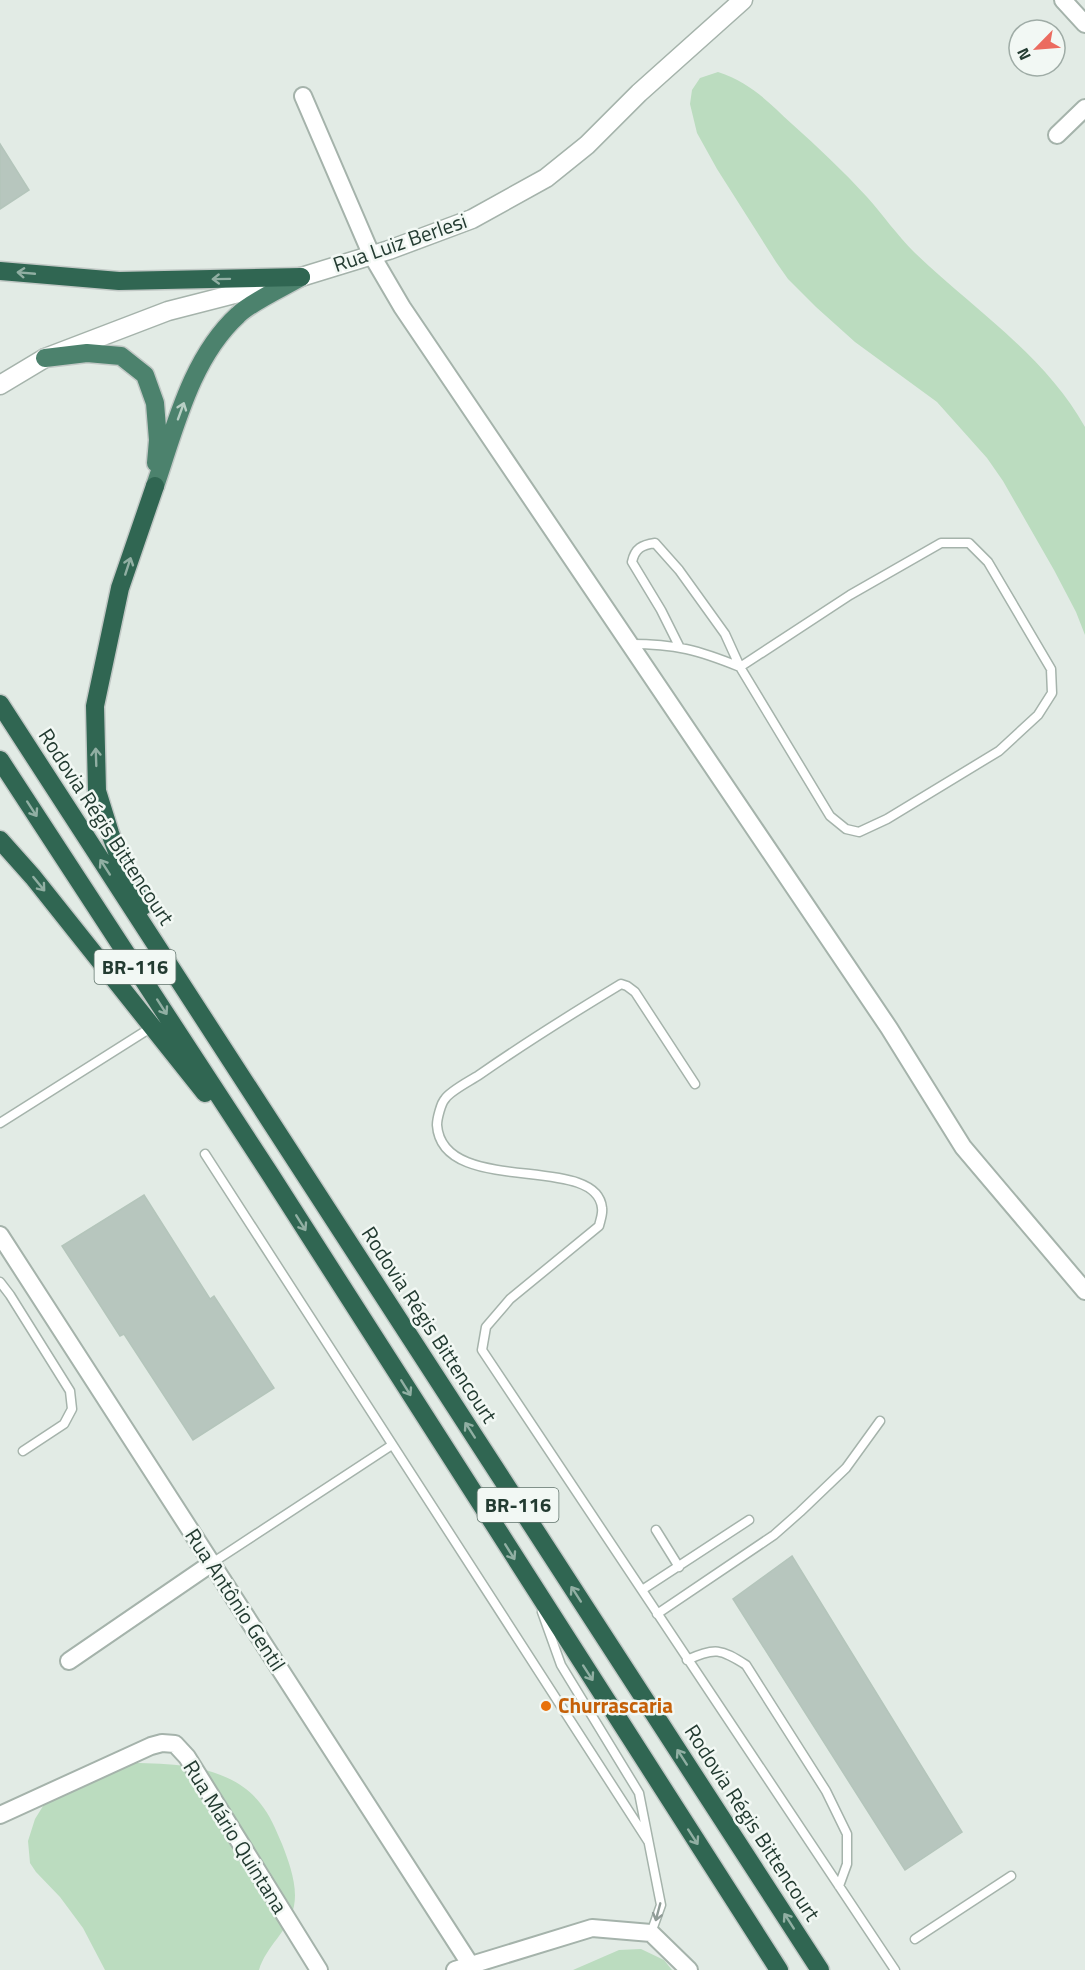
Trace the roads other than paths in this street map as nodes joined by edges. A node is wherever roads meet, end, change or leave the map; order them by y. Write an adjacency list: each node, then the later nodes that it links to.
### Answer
1 (743, 0): 7 (street, Rua Luiz Berlesi)
2 (1063, 0): 3 (street)
3 (1085, 24)
4 (303, 96): 7 (street)
5 (1085, 108): 6 (street)
6 (1057, 135)
7 (371, 254): 9 (street, Rua Luiz Berlesi); 13 (street)
8 (0, 271): 9 (highway, one-way to 8)
9 (301, 277): 10 (street, Rua Luiz Berlesi); 12 (highway, one-way to 9)
10 (45, 358): 11 (street, Rua Luiz Berlesi); 12 (highway)
11 (0, 385)
12 (154, 486): 20 (highway, one-way to 12)
13 (630, 644): 14 (lane); 27 (street)
14 (679, 646): 15 (lane); 15 (lane)
15 (740, 667): 15 (lane)
16 (0, 704): 20 (highway, Rodovia Régis Bittencourt / BR-116, one-way to 16)
17 (0, 760): 24 (highway, BR-116, one-way to 24)
18 (0, 840): 19 (highway, one-way to 19)
19 (152, 1027): 22 (lane); 24 (highway)
20 (216, 1040): 46 (highway, Rodovia Régis Bittencourt / BR-116, one-way to 20)
21 (695, 1084): 36 (lane)
22 (0, 1123)
23 (205, 1154): 29 (lane)
24 (270, 1174): 35 (highway, BR-116, one-way to 35)
25 (0, 1235): 33 (street, Rua Antônio Gentil)
26 (0, 1282): 30 (lane)
27 (1085, 1291)
28 (880, 1421): 37 (lane)
29 (392, 1445): 33 (lane); 41 (lane)
30 (23, 1451)
31 (749, 1520): 34 (lane)
32 (656, 1530): 34 (lane)
33 (212, 1563): 39 (street); 47 (street, Rua Antônio Gentil)
34 (679, 1567): 36 (lane)
35 (533, 1589): 41 (lane); 50 (highway, BR-116, one-way to 50)
36 (642, 1590): 37 (lane)
37 (657, 1614): 38 (lane)
38 (687, 1660): 43 (lane); 43 (lane)
39 (69, 1661)
40 (0, 1815): 48 (street, Rua Mário Quintana)
41 (648, 1841): 44 (lane, one-way to 44)
42 (1011, 1876): 45 (lane)
43 (839, 1886): 53 (lane)
44 (651, 1933): 47 (street); 49 (street)
45 (915, 1939)
46 (803, 1943): 51 (highway, Rodovia Régis Bittencourt / BR-116); 52 (highway)
47 (466, 1968)
48 (319, 1970)
49 (689, 1970)
50 (779, 1970)
51 (820, 1970)
52 (828, 1970)
53 (895, 1970)

